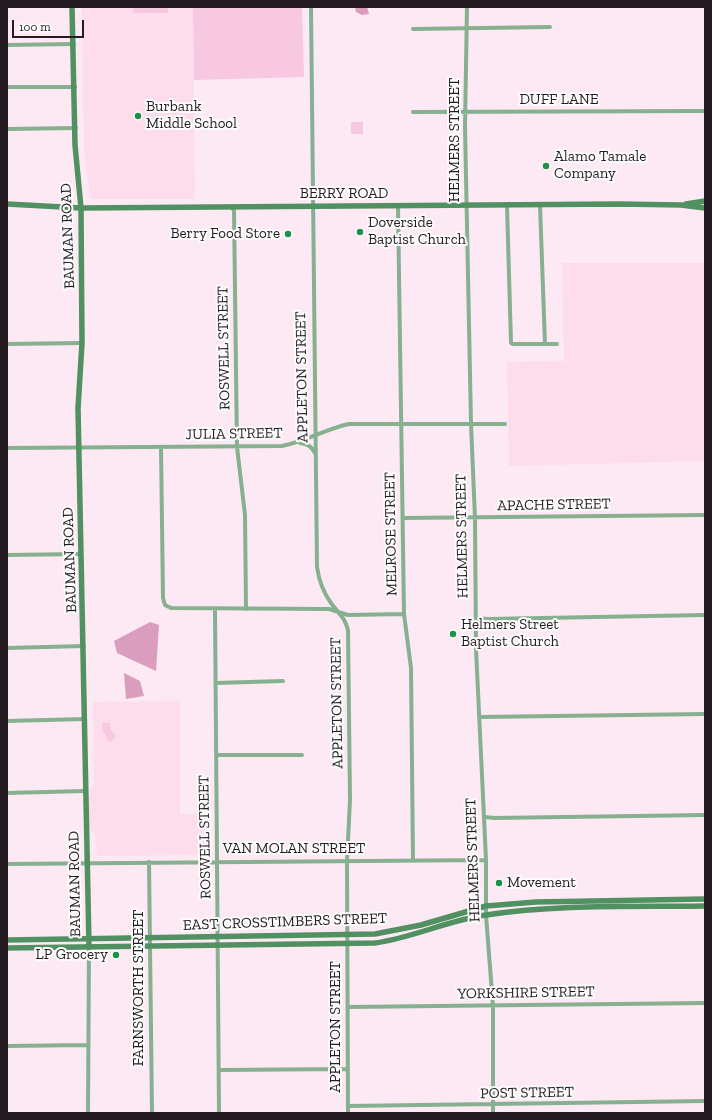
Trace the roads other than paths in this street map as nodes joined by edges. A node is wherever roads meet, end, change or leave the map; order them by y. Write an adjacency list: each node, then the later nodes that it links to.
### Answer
1 (72, 7): 7 (street, BAUMAN ROAD)
2 (311, 7): 20 (street, APPLETON STREET)
3 (467, 7): 5 (street, HELMERS STREET)
4 (550, 27): 5 (street)
5 (467, 28): 6 (street); 13 (street, HELMERS STREET)
6 (413, 29)
7 (74, 44): 8 (street); 10 (street, BAUMAN ROAD)
8 (7, 45)
9 (7, 87): 10 (street)
10 (75, 87): 14 (street, BAUMAN ROAD)
11 (705, 111): 13 (street, DUFF LANE)
12 (413, 112): 13 (street, DUFF LANE)
13 (466, 112): 22 (street, HELMERS STREET)
14 (76, 128): 15 (street); 25 (street, BAUMAN ROAD)
15 (7, 129)
16 (705, 201): 19 (street, BERRY ROAD)
17 (7, 204): 25 (street, BERRY ROAD)
18 (540, 205): 19 (street, BERRY ROAD); 23 (street, BERRY ROAD); 29 (street)
19 (682, 205): 26 (street, BERRY ROAD)
20 (313, 206): 21 (street, BERRY ROAD); 24 (street, BERRY ROAD); 34 (street, APPLETON STREET)
21 (398, 206): 22 (street, BERRY ROAD); 33 (street, MELROSE STREET)
22 (467, 206): 23 (street, BERRY ROAD); 31 (street, HELMERS STREET)
23 (507, 206): 29 (street)
24 (232, 207): 25 (street, BERRY ROAD); 38 (street, ROSWELL STREET)
25 (81, 208): 27 (street, BAUMAN ROAD)
26 (705, 208)
27 (82, 343): 28 (street); 36 (street, BAUMAN ROAD)
28 (7, 344)
29 (545, 344): 30 (street)
30 (557, 344)
31 (471, 424): 32 (street, JULIA STREET); 33 (street, JULIA STREET); 43 (street, HELMERS STREET)
32 (505, 424)
33 (401, 425): 34 (street, JULIA STREET); 42 (street, MELROSE STREET)
34 (315, 435): 35 (street, JULIA STREET); 40 (street, APPLETON STREET)
35 (300, 443): 38 (street, JULIA STREET); 40 (street)
36 (79, 447): 37 (street, JULIA STREET); 39 (street, JULIA STREET); 44 (street, BAUMAN ROAD)
37 (161, 447): 38 (street, JULIA STREET); 47 (street)
38 (237, 447): 48 (street, ROSWELL STREET)
39 (7, 448)
40 (315, 453): 46 (street, APPLETON STREET)
41 (705, 515): 43 (street, APACHE STREET)
42 (403, 518): 43 (street, APACHE STREET); 51 (street, MELROSE STREET)
43 (475, 518): 54 (street, HELMERS STREET)
44 (81, 554): 45 (street); 56 (street, BAUMAN ROAD)
45 (7, 555)
46 (332, 605): 49 (street); 50 (street, APPLETON STREET)
47 (215, 609): 48 (street); 59 (street, ROSWELL STREET)
48 (246, 609): 49 (street)
49 (329, 609): 50 (street)
50 (339, 613): 52 (street); 55 (street, APPLETON STREET)
51 (404, 614): 52 (street); 73 (street, MELROSE STREET)
52 (348, 615): 55 (street)
53 (705, 615): 54 (street)
54 (476, 618): 61 (street, HELMERS STREET)
55 (346, 620): 70 (street, APPLETON STREET)
56 (84, 646): 57 (street); 62 (street, BAUMAN ROAD)
57 (7, 648)
58 (283, 681): 59 (street)
59 (216, 682): 64 (street, ROSWELL STREET)
60 (705, 714): 61 (street)
61 (480, 717): 69 (street, HELMERS STREET)
62 (86, 719): 63 (street); 66 (street, BAUMAN ROAD)
63 (7, 721)
64 (216, 755): 65 (street); 72 (street, ROSWELL STREET)
65 (302, 755)
66 (85, 791): 67 (street); 74 (street, BAUMAN ROAD)
67 (7, 793)
68 (705, 815): 69 (street)
69 (484, 817): 71 (street, HELMERS STREET)
70 (347, 860): 72 (street, VAN MOLAN STREET); 73 (street, VAN MOLAN STREET); 87 (street, APPLETON STREET)
71 (486, 860): 73 (street, VAN MOLAN STREET); 80 (street, HELMERS STREET)
72 (217, 861): 75 (street, VAN MOLAN STREET); 89 (street, ROSWELL STREET)
73 (413, 861)
74 (87, 862): 75 (street, VAN MOLAN STREET); 76 (street, VAN MOLAN STREET); 91 (street, BAUMAN ROAD)
75 (149, 862): 88 (street, FARNSWORTH STREET)
76 (7, 864)
77 (705, 899): 78 (street, EAST CROSSTIMBERS STREET)
78 (638, 900): 79 (street, EAST CROSSTIMBERS STREET); 82 (street)
79 (573, 901): 80 (street, EAST CROSSTIMBERS STREET); 83 (street)
80 (486, 906): 84 (street, HELMERS STREET); 85 (street, EAST CROSSTIMBERS STREET)
81 (705, 906): 82 (street, EAST CROSSTIMBERS STREET)
82 (637, 907): 83 (street, EAST CROSSTIMBERS STREET)
83 (574, 908): 84 (street, EAST CROSSTIMBERS STREET)
84 (486, 915): 86 (street, EAST CROSSTIMBERS STREET); 102 (street, HELMERS STREET)
85 (421, 926): 86 (street); 87 (street, EAST CROSSTIMBERS STREET)
86 (423, 932): 94 (street, EAST CROSSTIMBERS STREET)
87 (348, 935): 90 (street, EAST CROSSTIMBERS STREET); 94 (street, APPLETON STREET)
88 (150, 937): 89 (street, EAST CROSSTIMBERS STREET); 91 (street, EAST CROSSTIMBERS STREET); 98 (street, FARNSWORTH STREET)
89 (218, 937): 90 (street, EAST CROSSTIMBERS STREET); 96 (street, ROSWELL STREET)
90 (273, 937): 95 (street)
91 (89, 939): 93 (street, EAST CROSSTIMBERS STREET); 97 (street, BAUMAN ROAD)
92 (7, 940): 93 (street, EAST CROSSTIMBERS STREET)
93 (22, 940): 99 (street)
94 (348, 943): 95 (street, EAST CROSSTIMBERS STREET); 103 (street, APPLETON STREET)
95 (272, 944): 96 (street, EAST CROSSTIMBERS STREET)
96 (218, 945): 98 (street, EAST CROSSTIMBERS STREET); 107 (street, ROSWELL STREET)
97 (89, 946): 98 (street, EAST CROSSTIMBERS STREET); 99 (street, EAST CROSSTIMBERS STREET); 104 (street, BAUMAN ROAD)
98 (150, 946): 112 (street, FARNSWORTH STREET)
99 (22, 947): 100 (street, EAST CROSSTIMBERS STREET)
100 (7, 948)
101 (705, 1003): 102 (street, YORKSHIRE STREET)
102 (493, 1006): 103 (street, YORKSHIRE STREET); 109 (street, HELMERS STREET)
103 (348, 1007): 106 (street, APPLETON STREET)
104 (87, 1045): 105 (street); 111 (street, BAUMAN ROAD)
105 (7, 1046)
106 (348, 1069): 107 (street); 110 (street, APPLETON STREET)
107 (218, 1070): 113 (street, ROSWELL STREET)
108 (705, 1101): 109 (street, POST STREET)
109 (492, 1105): 110 (street, POST STREET); 115 (street, HELMERS STREET)
110 (348, 1106): 114 (street, APPLETON STREET)
111 (88, 1113)
112 (152, 1113)
113 (219, 1113)
114 (348, 1113)
115 (492, 1113)

